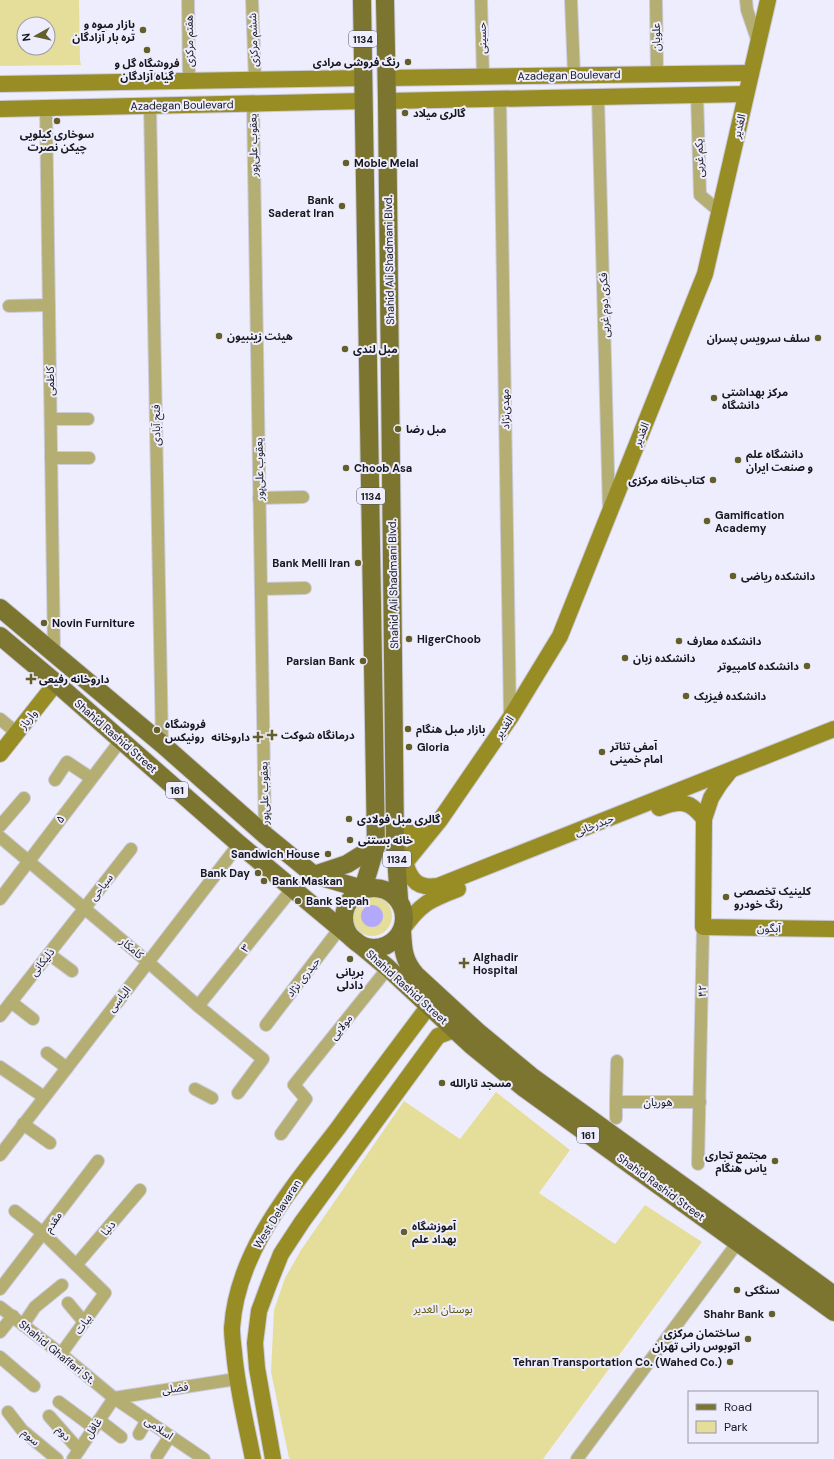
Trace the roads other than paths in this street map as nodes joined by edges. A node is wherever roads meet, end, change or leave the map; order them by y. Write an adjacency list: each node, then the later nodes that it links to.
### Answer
1 (188, 0): 18 (street, هفتم مرکزی)
2 (252, 0): 17 (street, ششم مرکزی)
3 (362, 0): 15 (main road, 1134)
4 (385, 0): 16 (main road, 1134)
5 (482, 0): 14 (street, حسینی)
6 (571, 0): 13 (street)
7 (656, 0): 12 (street, علویان)
8 (746, 0): 10 (street)
9 (768, 0): 10 (main road, الغدیر)
10 (758, 42): 11 (main road, الغدیر)
11 (751, 73): 12 (main road, Azadegan Boulevard); 20 (main road, الغدیر)
12 (657, 74): 13 (main road, Azadegan Boulevard)
13 (574, 75): 14 (main road, Azadegan Boulevard)
14 (483, 76): 16 (main road, Azadegan Boulevard)
15 (364, 78): 16 (main road); 17 (main road); 24 (main road, 1134)
16 (387, 78): 25 (main road, 1134)
17 (254, 80): 18 (main road)
18 (189, 81): 19 (main road)
19 (0, 84)
20 (746, 94): 21 (main road, Azadegan Boulevard); 30 (main road, الغدیر)
21 (697, 95): 22 (main road, Azadegan Boulevard); 30 (street, یکم غربی)
22 (598, 97): 23 (main road, Azadegan Boulevard); 39 (street, فکری دوم غربی)
23 (500, 99): 25 (main road, Azadegan Boulevard); 47 (street, مهدی‌نژاد)
24 (364, 101): 25 (main road); 26 (main road, Azadegan Boulevard); 66 (main road, Shahid Ali Shadmani Blvd. / 1134)
25 (387, 101): 60 (main road, Shahid Ali Shadmani Blvd. / 1134)
26 (252, 104): 27 (main road, Azadegan Boulevard); 38 (street, یعقوب علی‌پور)
27 (150, 106): 28 (main road, Azadegan Boulevard); 52 (street, فتح آبادی)
28 (46, 108): 29 (main road, Azadegan Boulevard); 31 (street, کاظمی)
29 (0, 109)
30 (720, 212): 39 (main road, الغدیر)
31 (49, 305): 32 (street); 33 (street, کاظمی)
32 (9, 306)
33 (51, 419): 34 (street); 35 (street, کاظمی)
34 (88, 419)
35 (51, 458): 36 (street); 44 (street, کاظمی)
36 (89, 458)
37 (303, 497): 38 (street)
38 (259, 498): 41 (street, یعقوب علی‌پور)
39 (609, 513): 47 (main road, الغدیر)
40 (305, 588): 41 (street)
41 (261, 589): 62 (street, یعقوب علی‌پور)
42 (0, 608): 44 (main road, Shahid Rashid Street / 161)
43 (0, 636): 45 (main road, Shahid Rashid Street / 161)
44 (49, 649): 45 (main road); 52 (main road, Shahid Rashid Street / 161)
45 (30, 661): 46 (main road, Shahid Rashid Street / 161)
46 (56, 683): 50 (main road, وارباز); 51 (main road, Shahid Rashid Street / 161); 52 (main road)
47 (510, 718): 61 (main road, الغدیر)
48 (0, 719): 50 (street)
49 (834, 729): 54 (main road, حیدرخانی)
50 (17, 733): 53 (main road, وارباز)
51 (121, 740): 55 (street, ۵); 64 (main road, Shahid Rashid Street / 161)
52 (162, 744): 62 (main road, Shahid Rashid Street / 161)
53 (0, 754)
54 (731, 770): 58 (main road, ۴۲); 67 (main road, حیدرخانی)
55 (91, 778): 56 (street); 68 (street, ۵)
56 (55, 780)
57 (24, 798): 59 (street)
58 (704, 819): 75 (main road, ۴۲); 78 (main road, حیدرخانی)
59 (0, 826)
60 (397, 826): 61 (main road); 67 (main road, Shahid Ali Shadmani Blvd. / 1134)
61 (429, 833): 67 (main road, الغدیر)
62 (265, 835): 69 (main road, Shahid Rashid Street / 161)
63 (0, 838): 68 (street, کامکار)
64 (239, 844): 70 (main road, Shahid Rashid Street / 161); 81 (street, الیاسی)
65 (131, 849): 74 (street, سیاحی)
66 (375, 850): 67 (main road); 69 (main road); 71 (main road, Shahid Ali Shadmani Blvd. / 1134)
67 (401, 859): 73 (main road, Shahid Ali Shadmani Blvd. / 1134)
68 (28, 862): 72 (street, ۵); 74 (street, کامکار)
69 (314, 875): 71 (main road, Shahid Rashid Street / 161)
70 (292, 889): 76 (main road, Shahid Rashid Street / 161); 85 (street, ۳)
71 (363, 889): 73 (main road); 79 (main road)
72 (0, 899)
73 (399, 899): 78 (main road)
74 (84, 908): 80 (street, ذلیکانی); 81 (street, کامکار)
75 (703, 927): 77 (main road, آبگون); 100 (street, ۴۲)
76 (340, 928): 79 (main road, Shahid Rashid Street / 161); 89 (street, حیدری نژاد)
77 (834, 929)
78 (402, 930): 79 (main road); 116 (main road, Shahid Rashid Street / 161)
79 (356, 942): 82 (main road, Shahid Rashid Street / 161)
80 (49, 954): 83 (street); 84 (street, ذلیکانی)
81 (148, 962): 85 (street, کامکار); 94 (street, الیاسی)
82 (388, 968): 86 (main road, Shahid Rashid Street / 161); 103 (street, مولایی)
83 (72, 971)
84 (11, 1002): 87 (street, ذلیکانی); 88 (street)
85 (198, 1006): 96 (street, کامکار)
86 (428, 1007): 90 (main road, Shahid Rashid Street / 161); 126 (main road, West Delavaran)
87 (0, 1016)
88 (33, 1019)
89 (266, 1025)
90 (454, 1030): 111 (main road, Shahid Rashid Street / 161); 142 (main road)
91 (48, 1053): 94 (street)
92 (617, 1061): 99 (street)
93 (0, 1067): 97 (street)
94 (66, 1068): 97 (street, الیاسی)
95 (195, 1089): 98 (street)
96 (238, 1093)
97 (44, 1097): 102 (street, الیاسی)
98 (212, 1098)
99 (616, 1102): 100 (street, هوریان); 101 (street)
100 (700, 1102): 107 (street, ۴۲)
101 (616, 1118)
102 (23, 1124): 104 (street); 105 (street, الیاسی)
103 (281, 1134)
104 (50, 1143)
105 (0, 1155)
106 (98, 1161): 110 (street, مقدم)
107 (698, 1164)
108 (140, 1190): 112 (street, دنیا)
109 (15, 1211): 110 (street)
110 (43, 1233): 112 (street, مقدم); 114 (street)
111 (738, 1242): 119 (main road, Shahid Rashid Street / 161); 143 (street)
112 (76, 1265): 115 (street, مقدم)
113 (62, 1285): 122 (street)
114 (0, 1289)
115 (105, 1293): 121 (street, بیات)
116 (834, 1295)
117 (68, 1303): 121 (street)
118 (0, 1308): 120 (street, Shahid Ghaffari St.)
119 (834, 1312)
120 (13, 1316): 122 (street, Shahid Ghaffari St.); 123 (street)
121 (84, 1322): 124 (street, بیات)
122 (24, 1324): 124 (street, Shahid Ghaffari St.)
123 (0, 1332)
124 (61, 1354): 128 (street, Shahid Ghaffari St.)
125 (0, 1356): 127 (street)
126 (236, 1379): 128 (street, فضلی); 141 (main road, West Delavaran)
127 (34, 1386)
128 (114, 1398): 132 (street, اسلامی); 133 (street, غافل)
129 (59, 1402): 133 (street)
130 (8, 1412): 139 (street, سوم)
131 (49, 1416): 137 (street, دوم)
132 (147, 1420): 134 (street); 135 (street, اسلامی)
133 (96, 1424): 136 (street); 137 (street, غافل)
134 (139, 1434)
135 (170, 1436): 138 (street); 140 (street, اسلامی)
136 (121, 1437)
137 (76, 1455)
138 (157, 1456)
139 (57, 1459)
140 (204, 1459)
141 (253, 1459)
142 (274, 1459)
143 (577, 1459)

